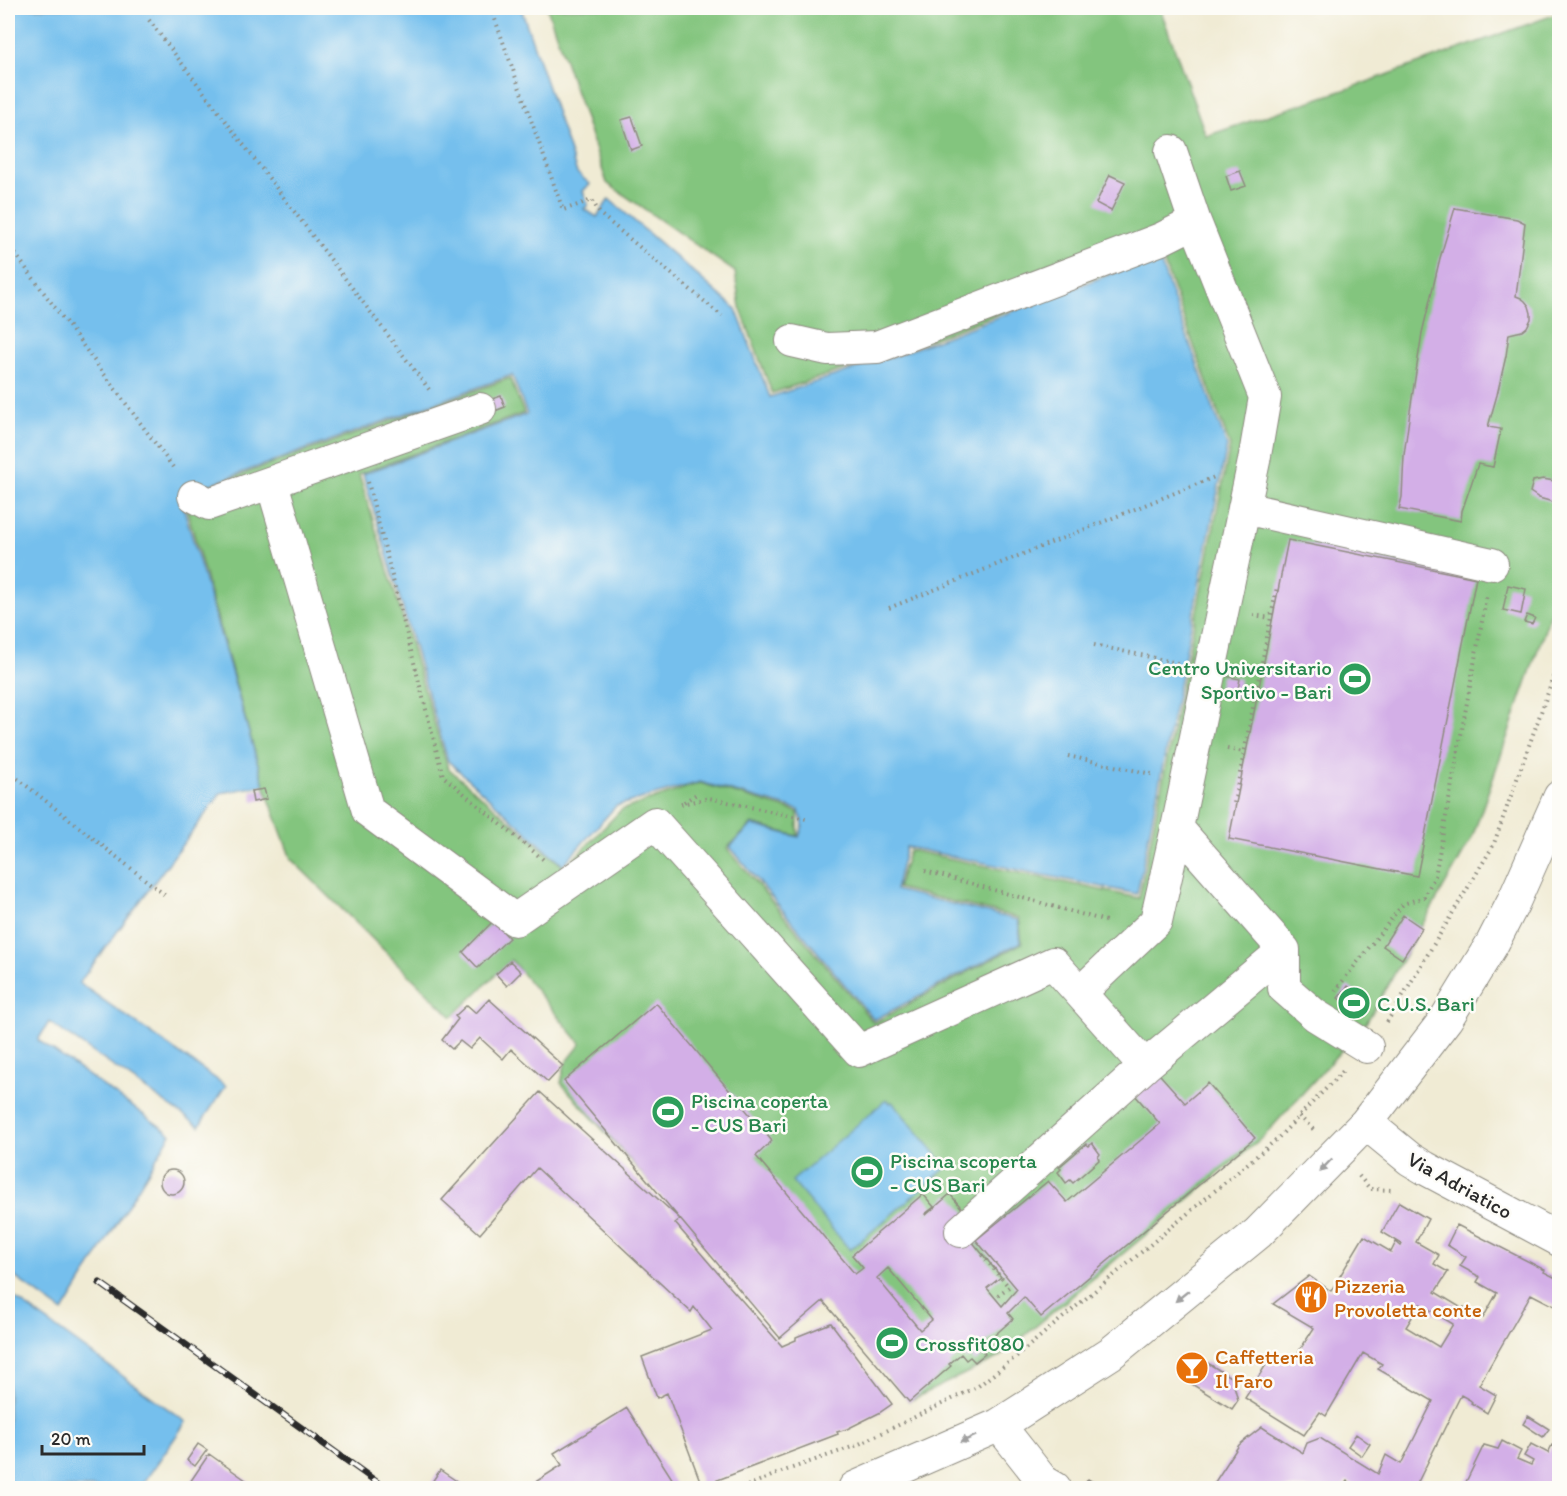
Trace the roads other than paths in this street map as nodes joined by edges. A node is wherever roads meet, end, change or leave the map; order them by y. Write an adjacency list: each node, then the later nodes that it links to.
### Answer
1 (1172, 152): 2 (street)
2 (1195, 222): 3 (street); 7 (street)
3 (792, 341)
4 (480, 409): 5 (street)
5 (272, 483): 6 (street); 12 (street)
6 (195, 496)
7 (1244, 508): 8 (street); 10 (street)
8 (1492, 564)
9 (1560, 797): 15 (main road)
10 (1177, 828): 11 (street); 12 (street)
11 (1284, 950): 13 (street); 14 (street)
12 (1080, 993): 14 (street)
13 (1375, 1038)
14 (1144, 1066): 16 (street)
15 (1366, 1123): 17 (main road, Via Adriatico); 18 (main road, one-way to 18)
16 (961, 1231)
17 (1560, 1240)
18 (999, 1425): 19 (main road, one-way to 19); 20 (street)
19 (855, 1488)
20 (1055, 1488)

